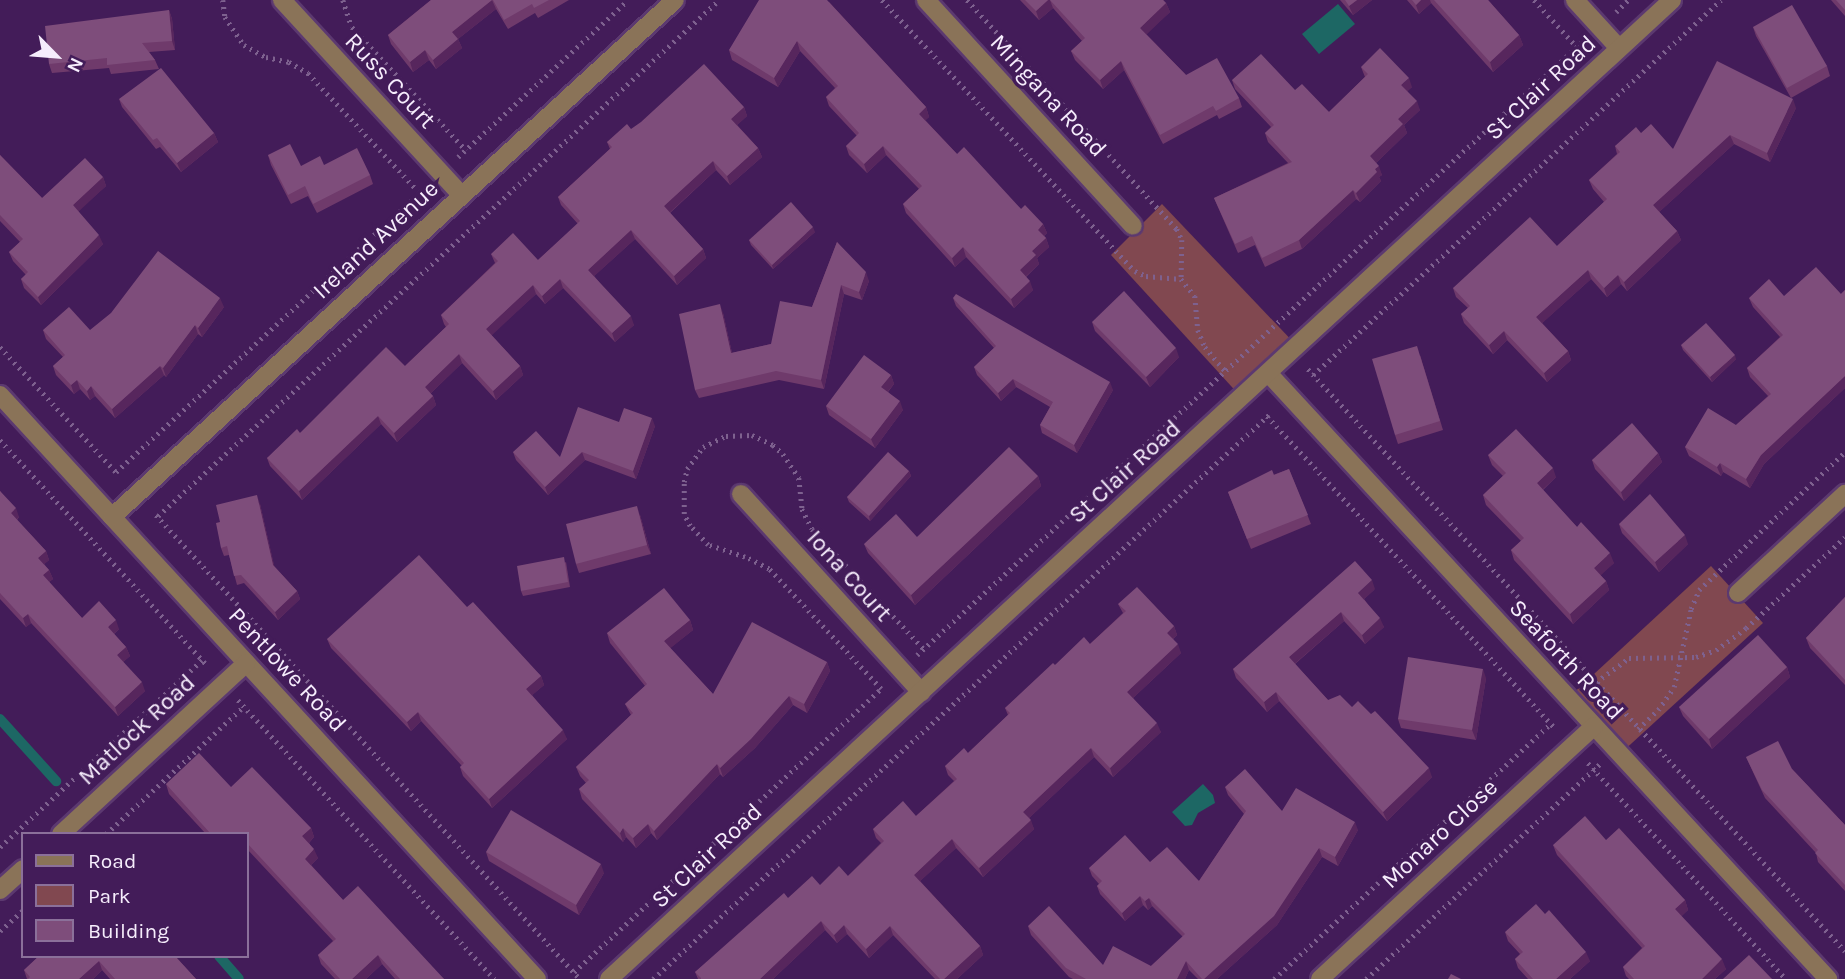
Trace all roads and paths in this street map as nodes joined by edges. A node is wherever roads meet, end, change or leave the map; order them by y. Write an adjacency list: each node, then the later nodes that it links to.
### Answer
1 (223, 0): 35 (path)
2 (282, 0): 22 (street, Russ Court)
3 (343, 0): 20 (path)
4 (628, 0): 20 (path)
5 (674, 0): 22 (street, Ireland Avenue)
6 (719, 0): 40 (path)
7 (926, 0): 23 (street, Mingana Road)
8 (967, 0): 24 (path)
9 (1534, 0): 18 (path)
10 (1575, 0): 19 (street)
11 (1618, 0): 15 (path)
12 (1628, 0): 15 (path)
13 (1672, 0): 19 (street, St Clair Road)
14 (1721, 0): 28 (path)
15 (1622, 5): 16 (path)
16 (1615, 12)
17 (1583, 42): 18 (path)
18 (1577, 47): 44 (path)
19 (1619, 48): 27 (street, St Clair Road)
20 (466, 150): 21 (path)
21 (457, 157)
22 (461, 195): 41 (street, Ireland Avenue)
23 (1133, 226)
24 (1181, 279)
25 (0, 347): 35 (path)
26 (1307, 368): 28 (path)
27 (1269, 374): 51 (street, St Clair Road); 56 (street, Seaforth Road)
28 (1313, 374): 29 (path); 48 (path)
29 (1307, 380)
30 (0, 396): 41 (street, Pentlowe Road)
31 (1262, 411): 33 (path)
32 (1274, 411): 33 (path)
33 (1268, 416): 55 (path); 74 (path)
34 (0, 440): 45 (path)
35 (116, 472): 36 (path)
36 (123, 479)
37 (741, 494): 51 (street, Iona Court)
38 (1845, 494): 43 (street)
39 (151, 509): 40 (path)
40 (158, 516): 69 (path)
41 (112, 517): 46 (street, Pentlowe Road)
42 (1845, 537): 48 (path)
43 (1738, 593)
44 (917, 655)
45 (202, 660): 47 (path); 63 (path)
46 (246, 663): 61 (street, Matlock Road); 72 (street, Pentlowe Road)
47 (208, 666)
48 (1597, 681): 50 (path); 68 (path)
49 (884, 686): 69 (path)
50 (1591, 687)
51 (921, 691): 73 (street, St Clair Road)
52 (238, 699): 53 (path)
53 (244, 706): 62 (path); 71 (path)
54 (1557, 717): 55 (path)
55 (1550, 723): 57 (path); 75 (path)
56 (1594, 726): 76 (street, Monaro Close); 79 (street, Seaforth Road)
57 (1556, 729)
58 (1587, 763): 60 (path)
59 (1601, 763): 60 (path)
60 (1594, 770): 77 (path); 78 (path)
61 (63, 832)
62 (108, 832)
63 (0, 847)
64 (21, 871): 65 (street)
65 (0, 890)
66 (21, 912): 67 (path)
67 (0, 931)
68 (1845, 951)
69 (573, 972): 70 (path)
70 (579, 978)
71 (495, 979)
72 (537, 979)
73 (609, 979)
74 (653, 979)
75 (1274, 979)
76 (1320, 979)
77 (1366, 979)
78 (1786, 979)
79 (1828, 979)

